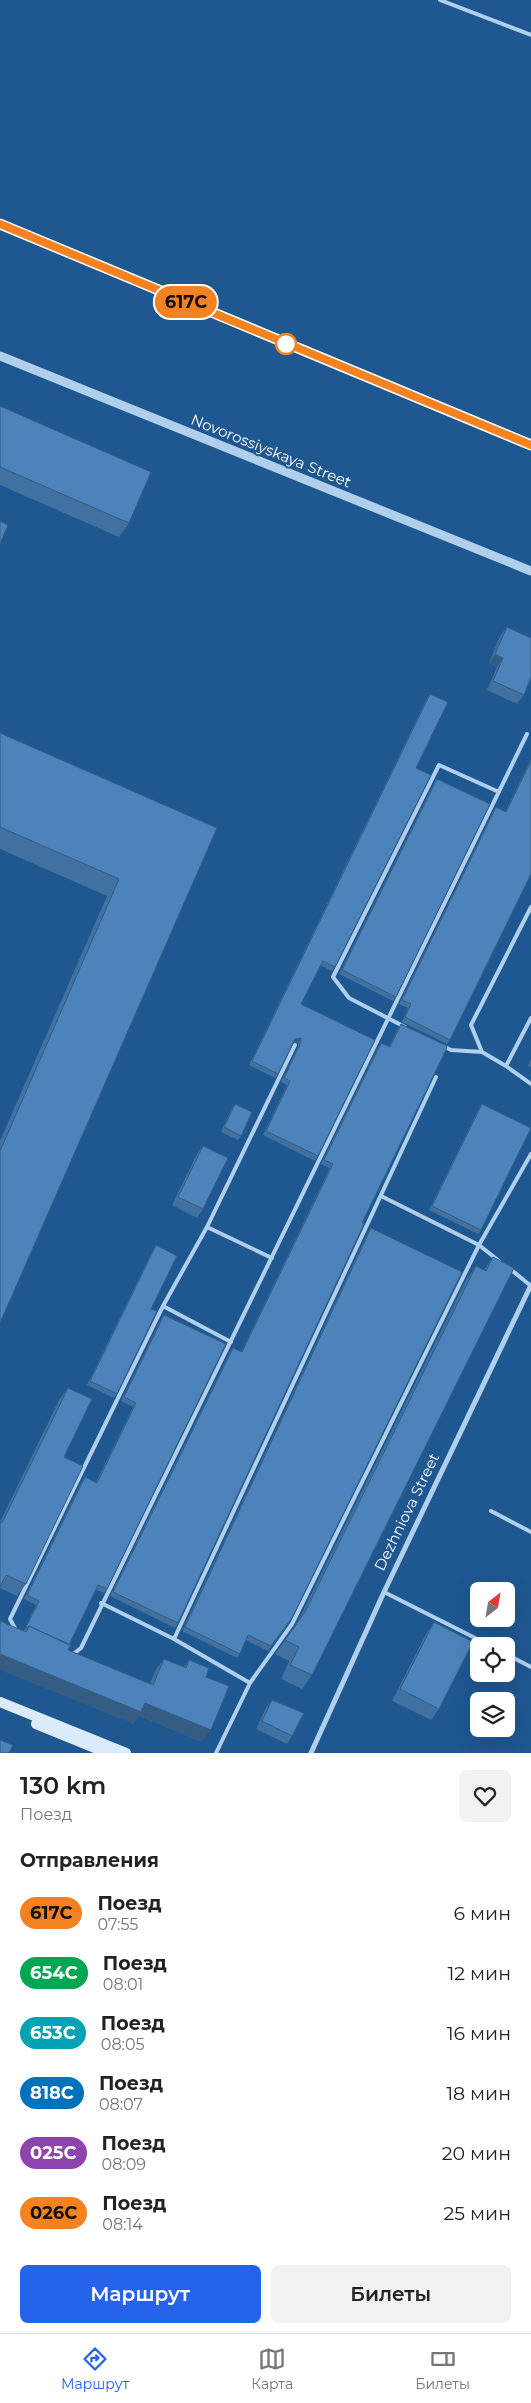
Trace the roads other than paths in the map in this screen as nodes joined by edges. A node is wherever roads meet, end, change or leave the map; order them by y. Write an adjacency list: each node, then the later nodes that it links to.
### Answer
1 (440, 0): 2 (lane)
2 (531, 35)
3 (0, 356): 4 (street, Novorossiyskaya Street)
4 (531, 571)
5 (527, 734): 6 (lane)
6 (499, 792): 9 (lane); 9 (lane)
7 (531, 907): 13 (lane)
8 (531, 1018): 14 (lane)
9 (388, 1019): 10 (lane); 21 (lane)
10 (412, 1030)
11 (436, 1042): 13 (lane)
12 (295, 1045): 19 (lane)
13 (482, 1052): 14 (lane)
14 (506, 1066): 16 (lane)
15 (436, 1078): 18 (lane)
16 (531, 1084)
17 (531, 1154): 20 (lane)
18 (381, 1196): 20 (lane); 31 (lane)
19 (207, 1227): 21 (lane); 23 (lane)
20 (479, 1245): 22 (lane); 35 (lane)
21 (272, 1258): 24 (lane)
22 (531, 1286): 27 (street, Dezhniova Street)
23 (163, 1306): 24 (lane); 29 (lane)
24 (231, 1342): 28 (lane)
25 (491, 1511): 26 (lane)
26 (531, 1532)
27 (384, 1592): 30 (lane); 41 (street, Dezhniova Street)
28 (101, 1603): 31 (lane); 32 (lane)
29 (18, 1633)
30 (473, 1637)
31 (174, 1639): 35 (lane)
32 (70, 1657)
33 (515, 1659): 34 (lane)
34 (531, 1667)
35 (250, 1683): 40 (lane)
36 (0, 1702): 38 (main road)
37 (0, 1709): 38 (main road)
38 (103, 1750): 39 (main road)
39 (126, 1753)
40 (216, 1753)
41 (311, 1753)

